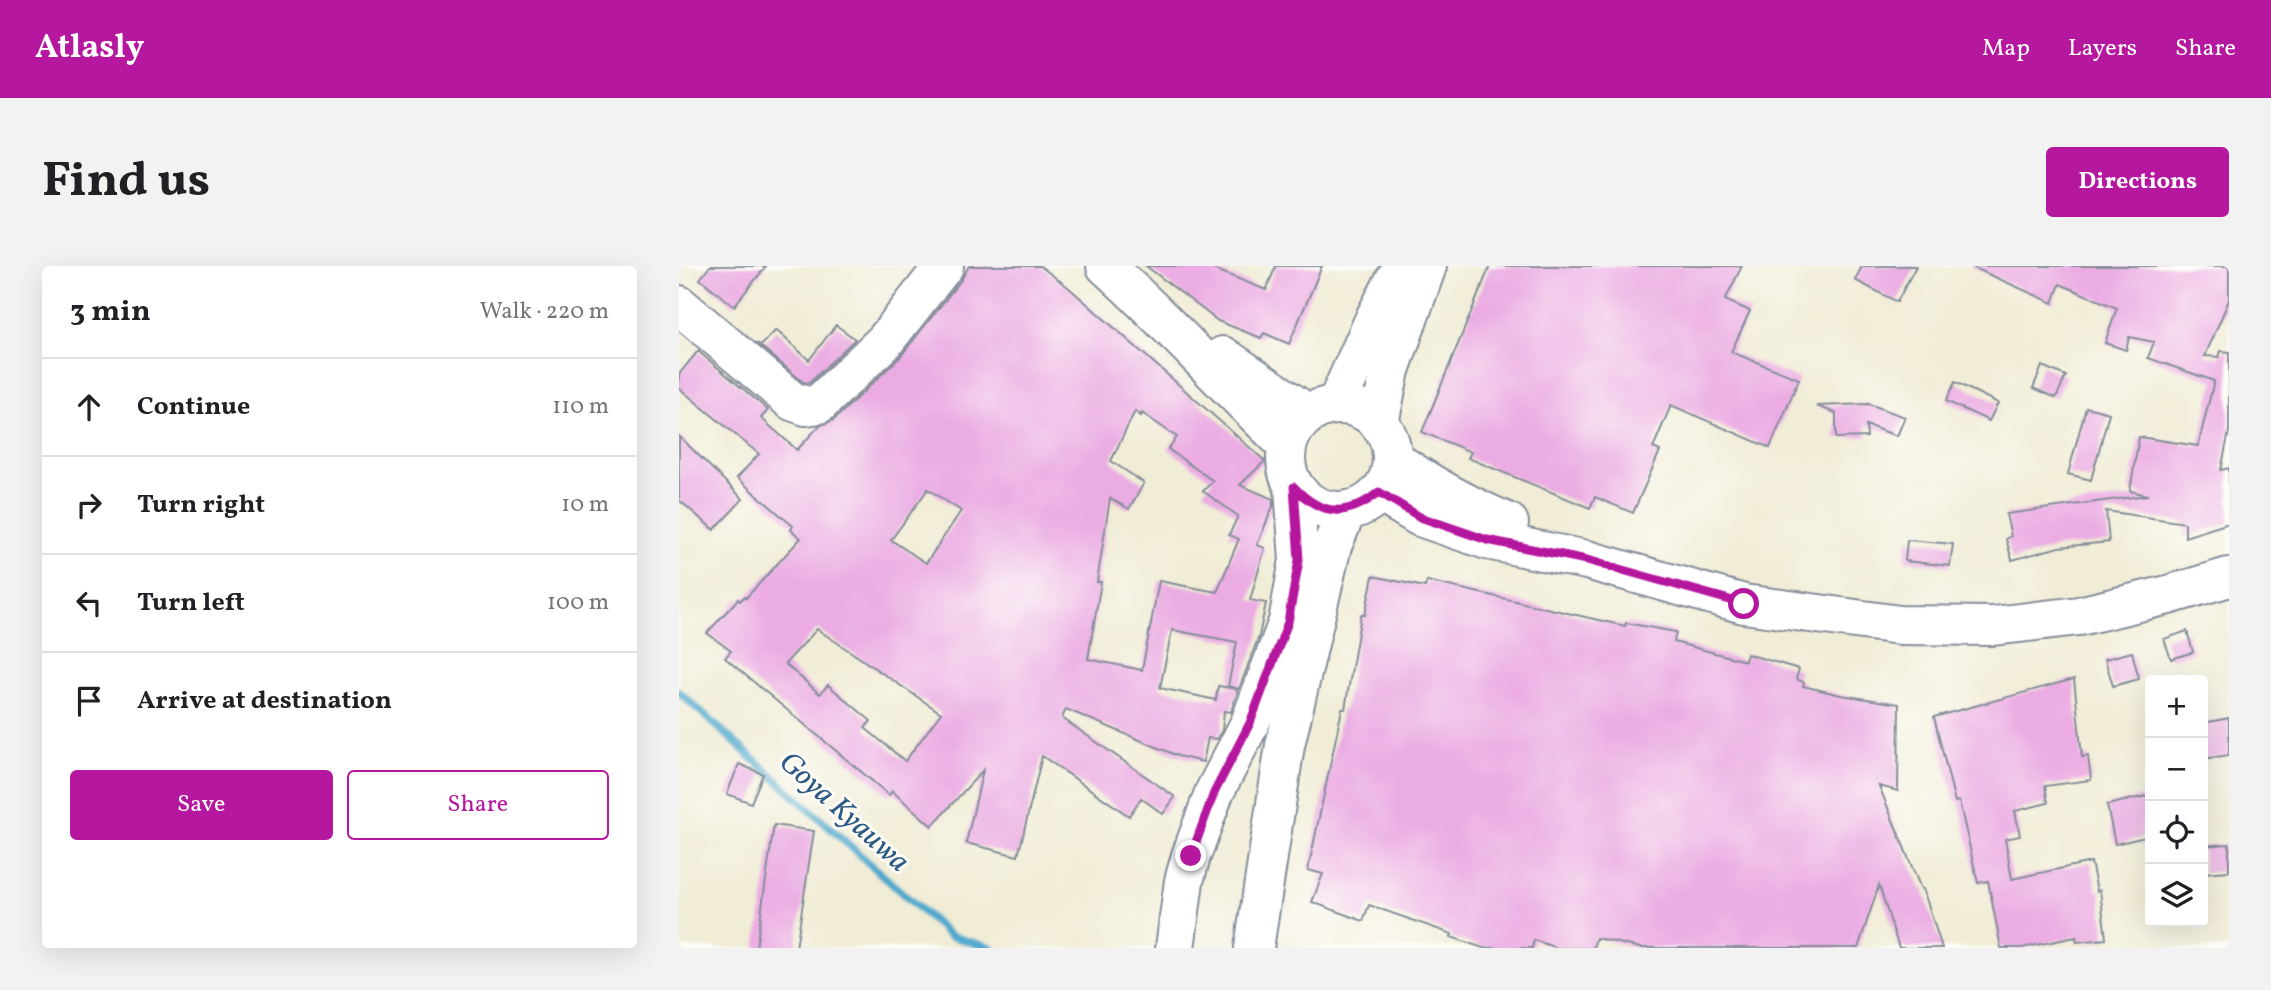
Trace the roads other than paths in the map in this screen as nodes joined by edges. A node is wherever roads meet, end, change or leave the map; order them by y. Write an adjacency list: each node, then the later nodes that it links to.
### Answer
1 (944, 266): 5 (main road)
2 (1106, 266): 6 (main road)
3 (1402, 266): 6 (main road)
4 (1427, 266): 7 (main road)
5 (679, 305)
6 (1310, 421): 7 (main road); 8 (main road)
7 (1374, 471): 8 (main road); 9 (main road); 11 (main road)
8 (1294, 487): 10 (main road)
9 (2229, 577)
10 (1175, 948)
11 (1254, 948)

